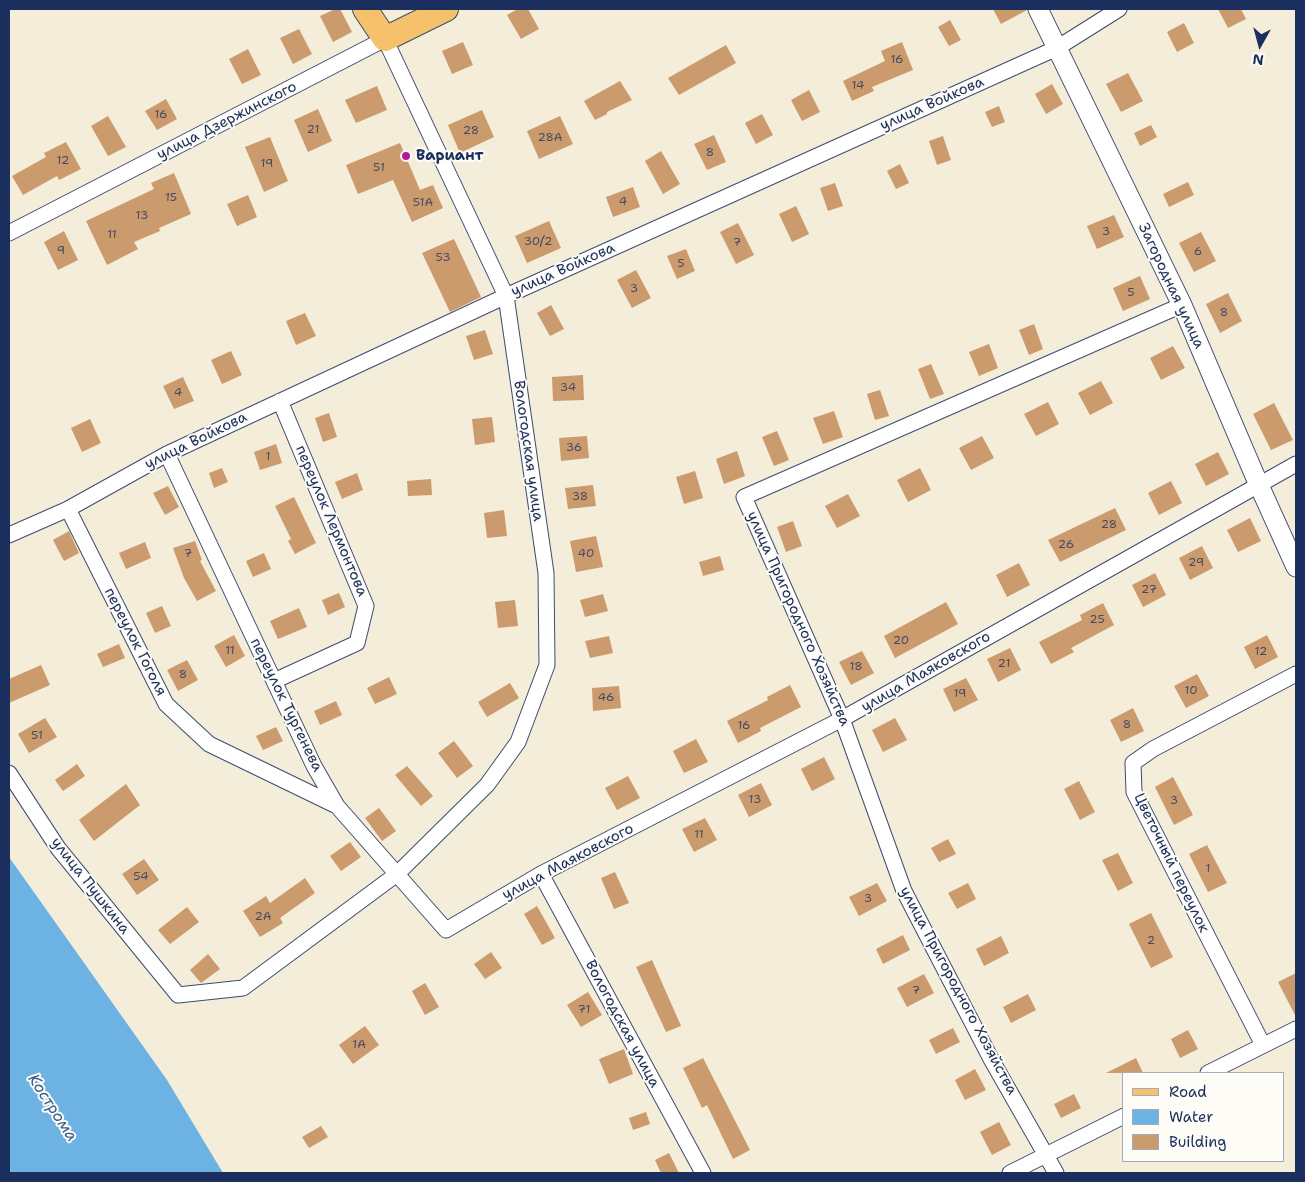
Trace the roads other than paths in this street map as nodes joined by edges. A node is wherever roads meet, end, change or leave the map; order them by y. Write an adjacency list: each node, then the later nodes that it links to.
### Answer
1 (365, 9): 5 (main road, Вологодская улица)
2 (446, 9): 5 (main road, улица Дзержинского)
3 (1038, 9): 6 (street, Загородная улица)
4 (1119, 9): 6 (street, улица Войкова)
5 (385, 39): 7 (street, улица Дзержинского); 8 (street, Вологодская улица)
6 (1057, 48): 8 (street, улица Войкова); 9 (street, Загородная улица)
7 (9, 233)
8 (506, 296): 10 (street, улица Войкова); 22 (street, Вологодская улица)
9 (1182, 306): 13 (street, Загородная улица); 19 (street, улица Пригородного Хозяйства)
10 (280, 401): 11 (street, улица Войкова); 18 (street, переулок Лермонтова)
11 (167, 454): 14 (street, улица Войкова); 18 (street, переулок Тургенева)
12 (1296, 464): 13 (street, улица Маяковского)
13 (1258, 483): 16 (street, Загородная улица); 19 (street, улица Маяковского)
14 (68, 509): 15 (street, улица Войкова); 21 (street, переулок Гоголя)
15 (9, 535)
16 (1296, 567)
17 (1296, 674): 26 (street, Цветочный переулок)
18 (274, 681): 21 (street, переулок Тургенева)
19 (842, 719): 23 (street, улица Маяковского); 29 (street, улица Пригородного Хозяйства)
20 (9, 773): 22 (street, улица Пушкина)
21 (337, 806): 22 (street, переулок Тургенева)
22 (397, 874): 24 (street, переулок Тургенева)
23 (541, 874): 24 (street, улица Маяковского); 30 (street, Вологодская улица)
24 (446, 930)
25 (1296, 1028): 26 (street)
26 (1263, 1045): 27 (street)
27 (1210, 1072)
28 (1122, 1117): 29 (street)
29 (1047, 1155): 31 (street); 32 (street, улица Пригородного Хозяйства)
30 (703, 1173)
31 (1010, 1173)
32 (1056, 1173)

